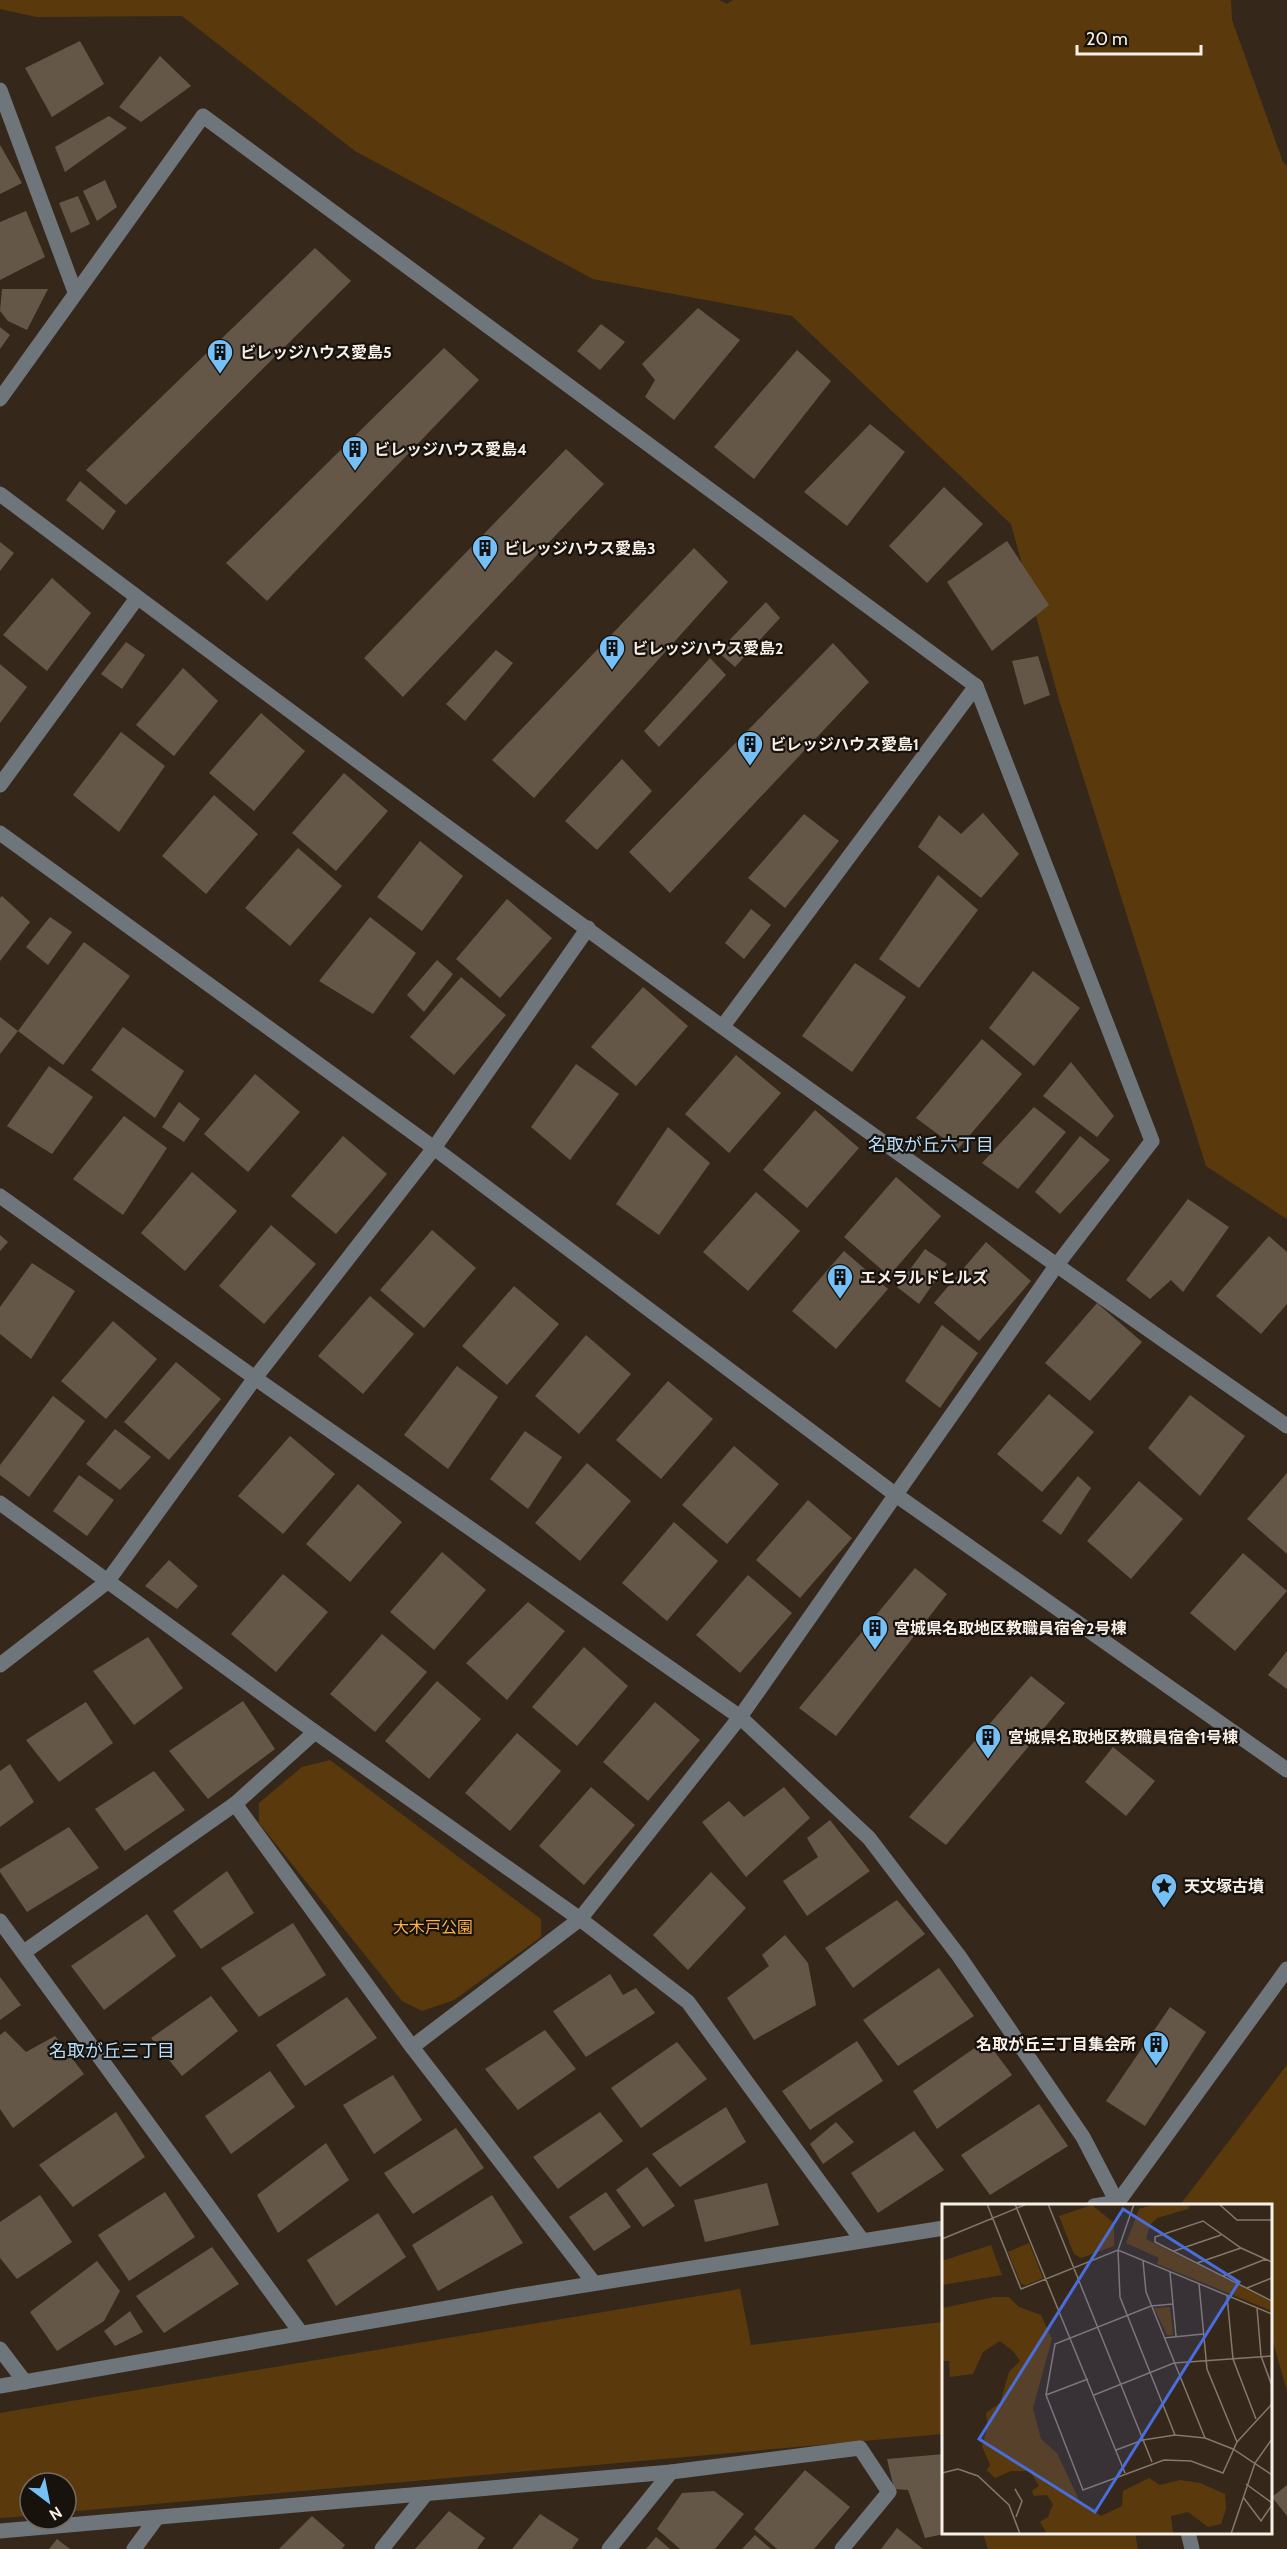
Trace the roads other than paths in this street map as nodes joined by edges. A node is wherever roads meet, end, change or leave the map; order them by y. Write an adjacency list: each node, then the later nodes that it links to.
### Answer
1 (0, 90): 2 (street)
2 (75, 292): 3 (street); 6 (street)
3 (0, 399)
4 (0, 494): 5 (street)
5 (137, 597): 7 (street); 9 (street)
6 (976, 686): 10 (street); 13 (street)
7 (0, 785)
8 (0, 833): 11 (street)
9 (588, 928): 10 (street); 11 (street)
10 (723, 1026): 13 (street)
11 (434, 1148): 14 (street); 16 (street)
12 (0, 1196): 14 (street)
13 (1056, 1266): 15 (street); 16 (street)
14 (255, 1378): 18 (street); 20 (street)
15 (1287, 1426)
16 (896, 1495): 20 (street); 22 (street)
17 (0, 1503): 18 (street)
18 (107, 1582): 19 (street); 21 (street)
19 (0, 1665)
20 (740, 1717): 24 (street); 29 (street)
21 (315, 1732): 23 (street); 24 (street)
22 (1287, 1770)
23 (235, 1804): 26 (street); 28 (street)
24 (580, 1919): 28 (street); 31 (street)
25 (0, 1921): 26 (street)
26 (24, 1952): 33 (street)
27 (1287, 1969): 29 (street)
28 (412, 2047): 32 (street)
29 (1119, 2204)
30 (942, 2228): 31 (street)
31 (862, 2240): 32 (street)
32 (594, 2283): 33 (street)
33 (301, 2333): 35 (street)
34 (0, 2349): 35 (street)
35 (25, 2382): 36 (street)
36 (0, 2386)
37 (671, 2472): 38 (street); 44 (street); 45 (street)
38 (425, 2495): 39 (street); 43 (street)
39 (156, 2519): 40 (street); 42 (street)
40 (0, 2531)
41 (1188, 2534): 46 (street)
42 (134, 2549)
43 (382, 2549)
44 (609, 2549)
45 (842, 2549)
46 (1192, 2549)

